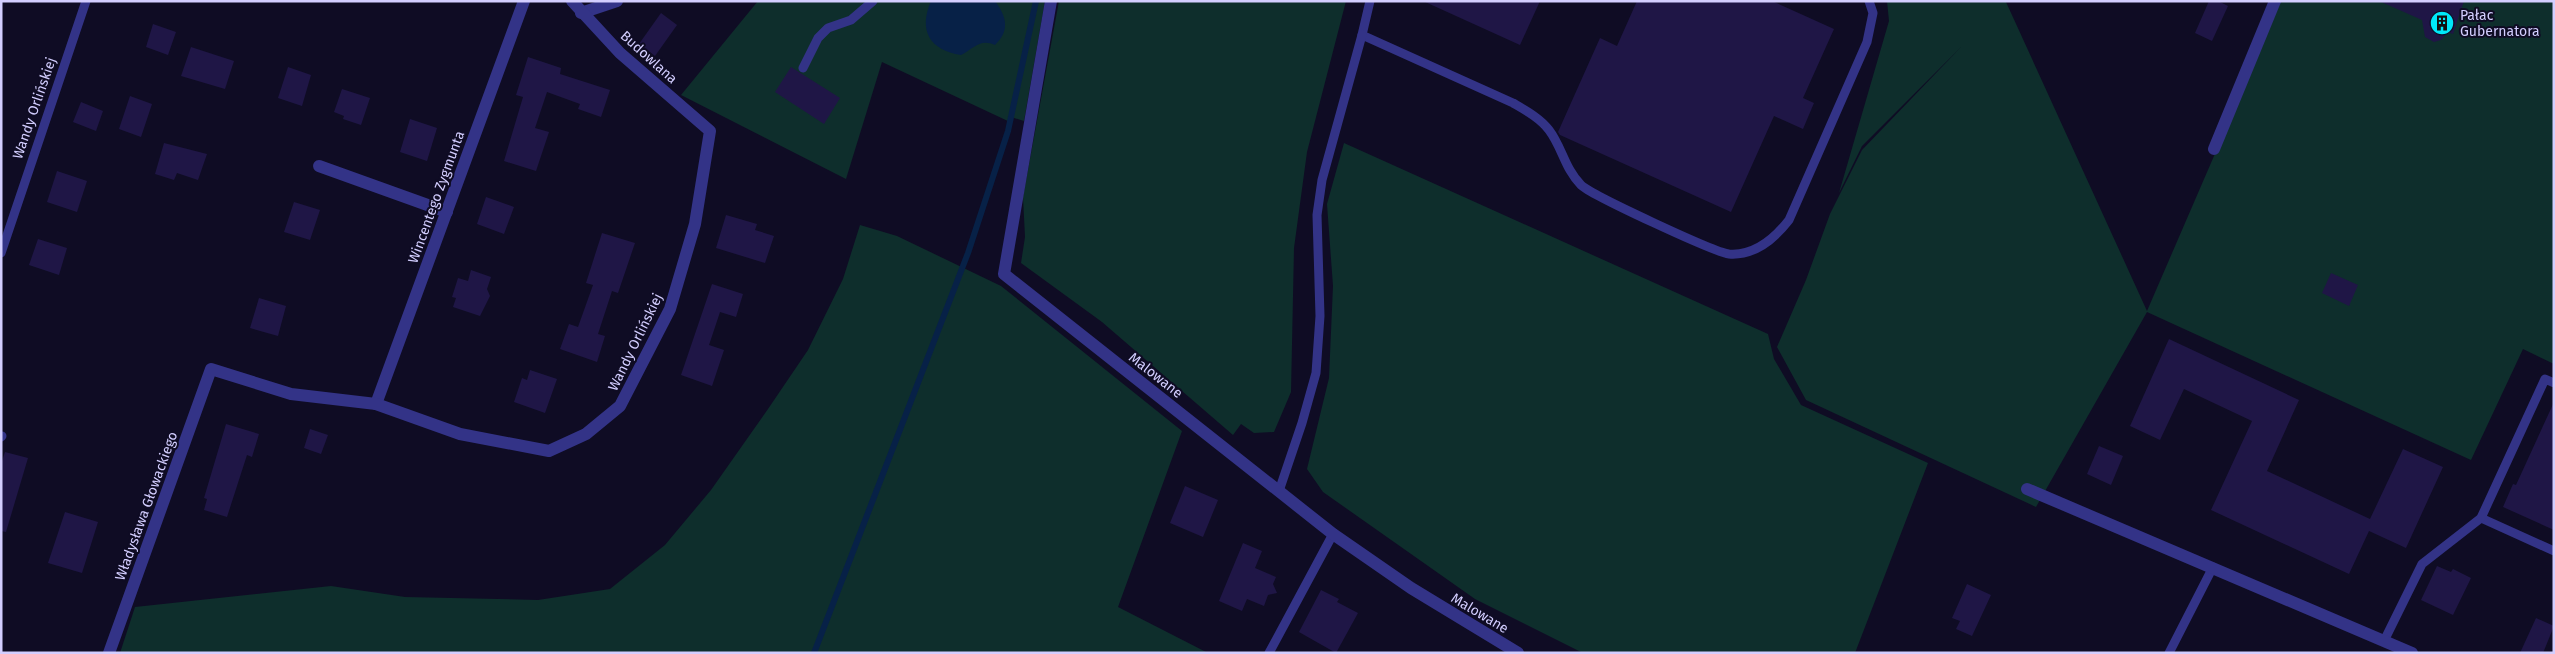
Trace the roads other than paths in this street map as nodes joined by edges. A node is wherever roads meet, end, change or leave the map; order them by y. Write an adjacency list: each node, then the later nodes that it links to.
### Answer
1 (86, 1): 17 (lane, Wandy Orlińskiej)
2 (524, 1): 16 (street, Wincentego Zygmunta)
3 (572, 1): 10 (street, Budowlana)
4 (617, 1): 10 (street)
5 (873, 1): 12 (lane)
6 (1051, 1): 22 (street, Malowane)
7 (1370, 1): 11 (lane)
8 (1869, 1): 11 (lane)
9 (2275, 1): 14 (street)
10 (582, 13): 13 (street, Budowlana)
11 (1362, 35): 22 (lane)
12 (803, 68)
13 (710, 131): 20 (street, Wandy Orlińskiej)
14 (2214, 149)
15 (319, 166): 16 (street)
16 (447, 212): 20 (street, Wincentego Zygmunta)
17 (1, 253)
18 (211, 369): 20 (street, Wandy Orlińskiej); 28 (street, Władysława Głowackiego)
19 (2554, 383): 23 (lane)
20 (376, 404)
21 (2027, 489): 26 (street)
22 (1279, 491): 24 (street, Malowane)
23 (2481, 518): 25 (lane); 27 (lane)
24 (1333, 534): 29 (lane); 30 (street, Malowane)
25 (2554, 552)
26 (2214, 566): 27 (street); 31 (lane)
27 (2391, 646): 32 (street)
28 (109, 653)
29 (1269, 653)
30 (1518, 653)
31 (2169, 653)
32 (2412, 653)

